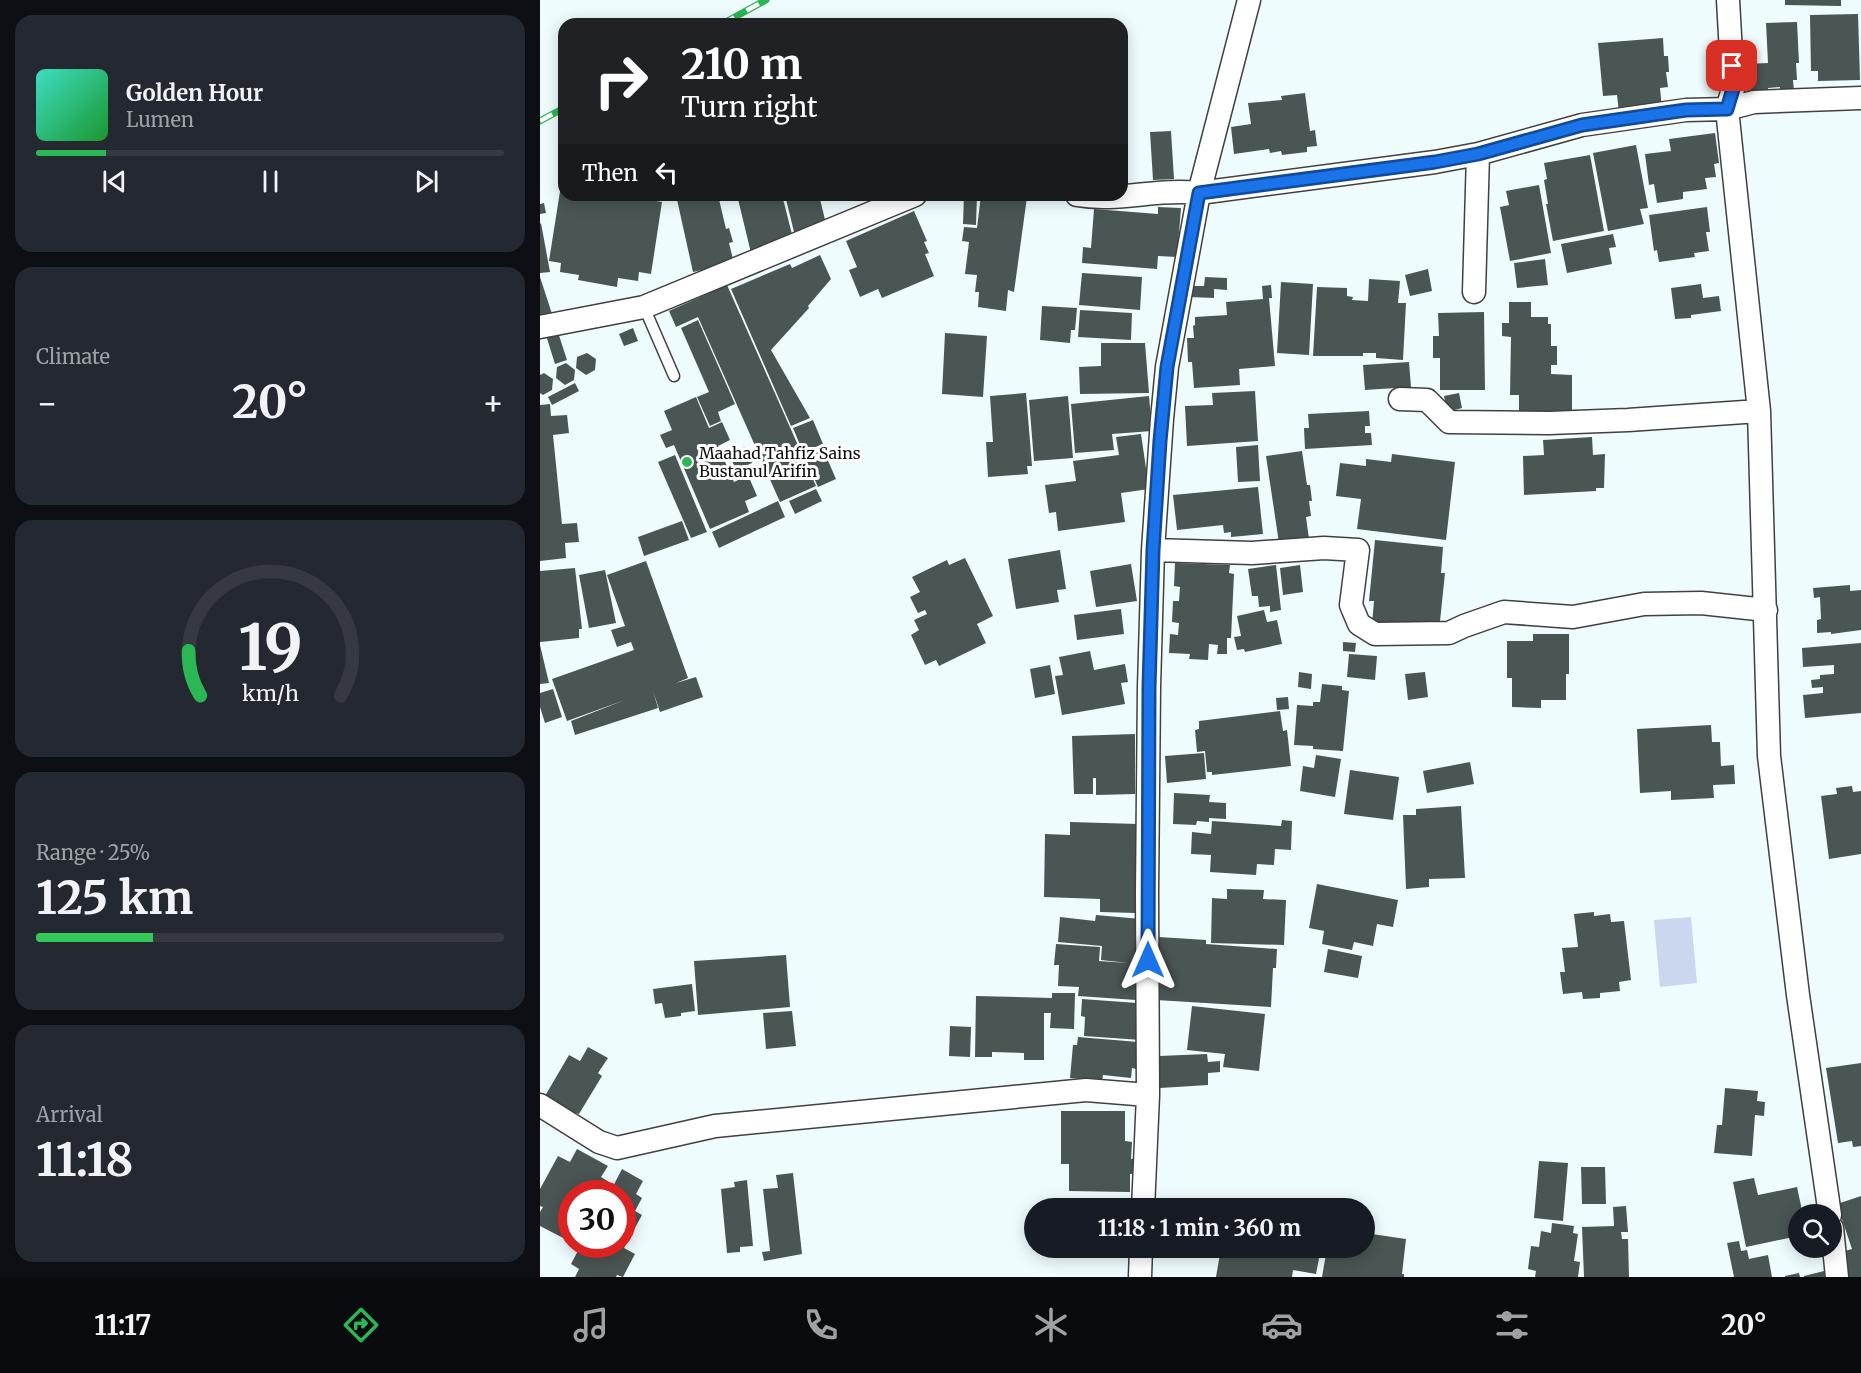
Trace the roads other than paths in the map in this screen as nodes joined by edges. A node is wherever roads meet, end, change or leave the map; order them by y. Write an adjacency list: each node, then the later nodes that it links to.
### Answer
1 (1249, 0): 6 (street)
2 (1728, 0): 4 (street)
3 (1861, 98): 4 (street)
4 (1727, 109): 5 (street); 14 (street)
5 (1478, 154): 6 (street); 9 (street)
6 (1199, 193): 7 (street); 15 (street)
7 (1128, 196)
8 (900, 201): 10 (street)
9 (1474, 291)
10 (644, 307): 11 (street); 12 (lane)
11 (540, 327)
12 (674, 376)
13 (1400, 399): 14 (street)
14 (1759, 411): 16 (street)
15 (1153, 550): 16 (street); 17 (street)
16 (1766, 610): 20 (street)
17 (1148, 1095): 18 (street); 19 (street)
18 (540, 1105)
19 (1143, 1198)
20 (1828, 1204)
21 (1141, 1258): 23 (street)
22 (1835, 1258): 24 (street)
23 (1140, 1277)
24 (1837, 1277)

